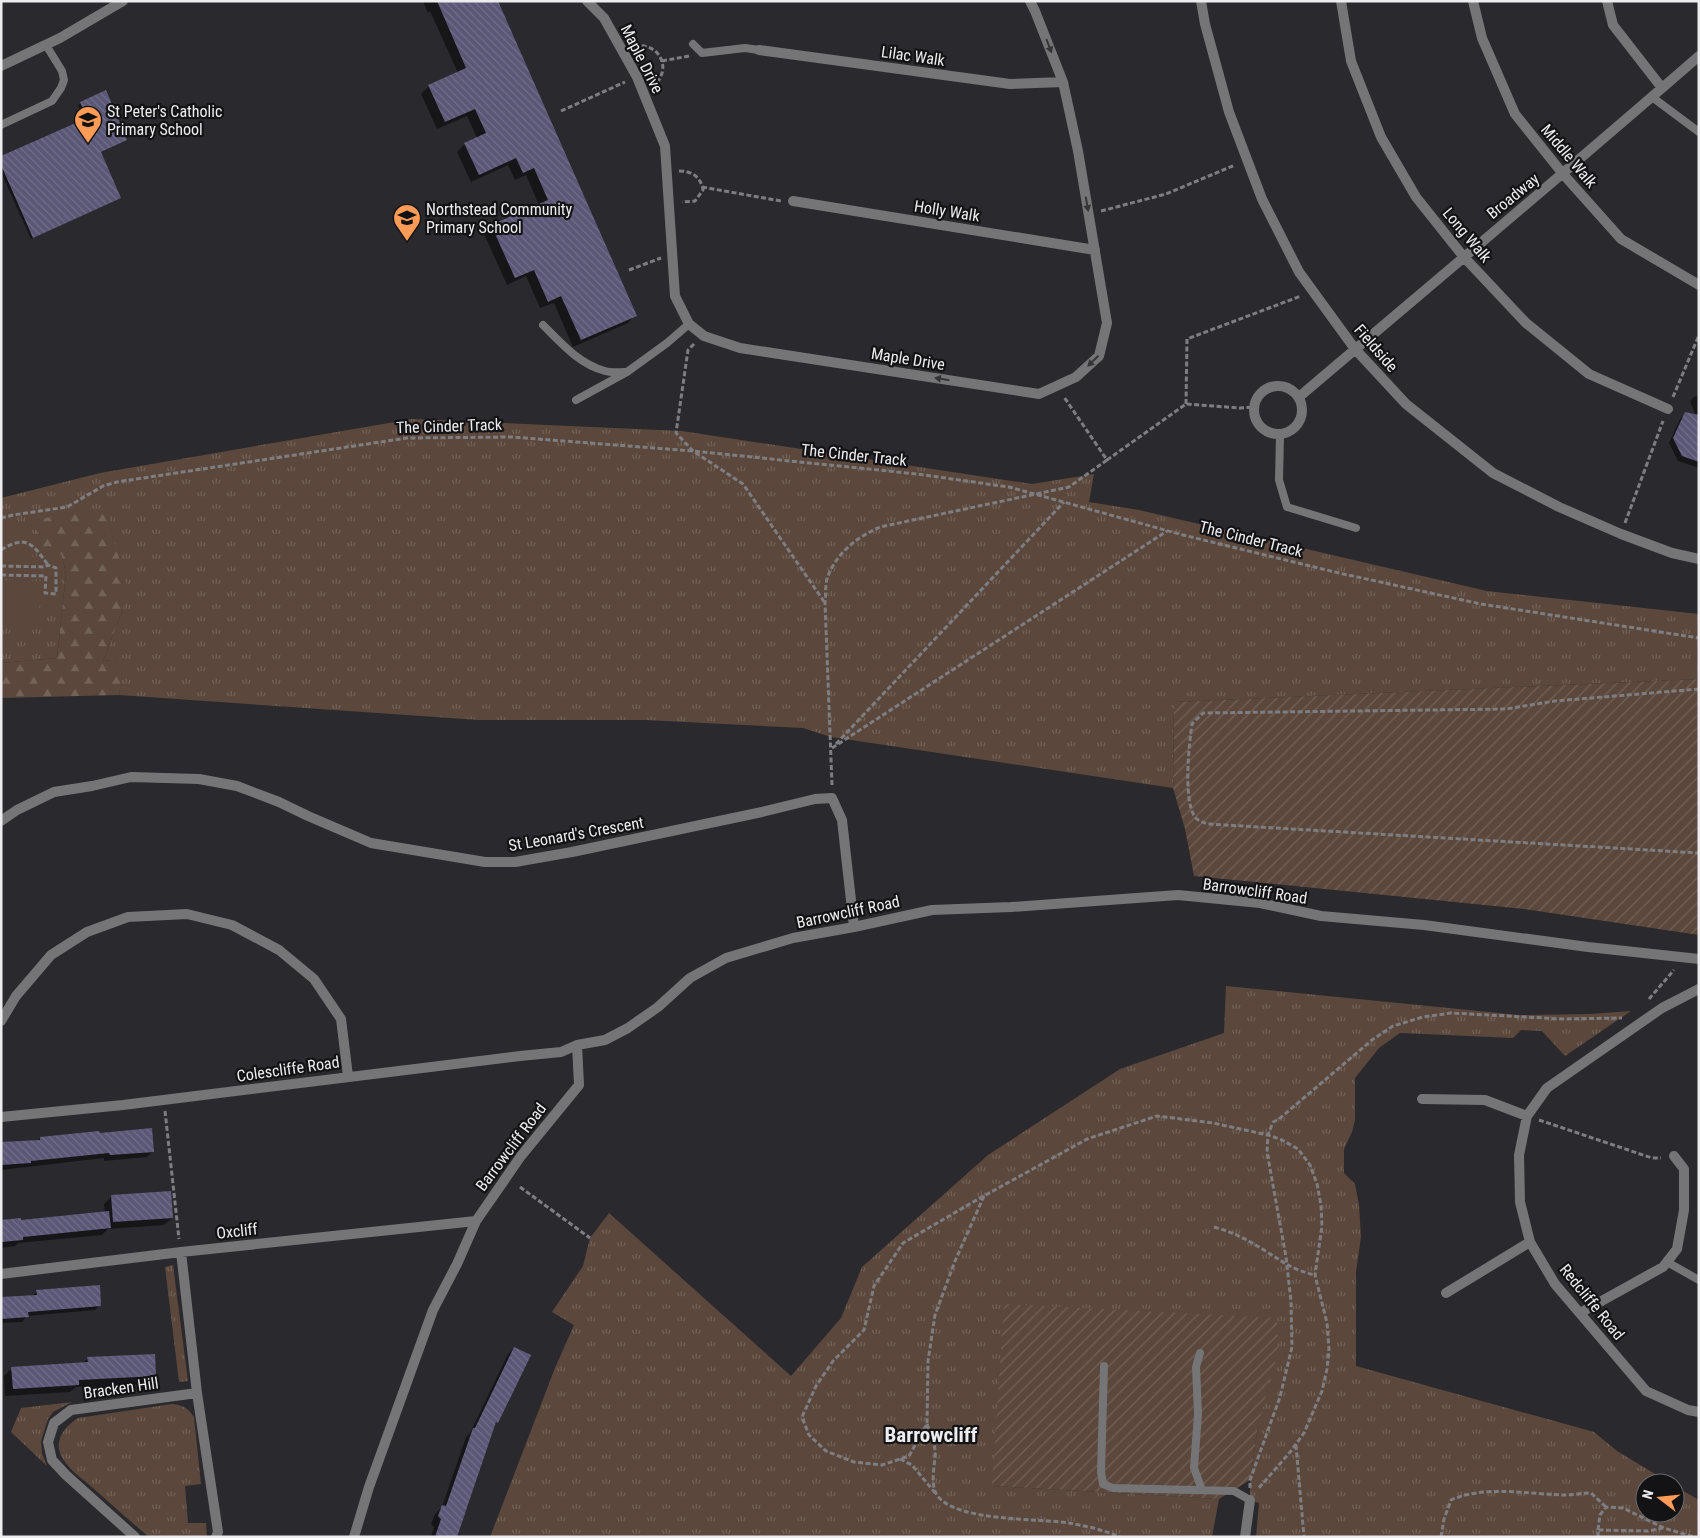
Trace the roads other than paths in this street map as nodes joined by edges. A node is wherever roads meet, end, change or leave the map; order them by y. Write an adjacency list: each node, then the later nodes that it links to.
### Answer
1 (123, 1): 9 (street)
2 (587, 1): 23 (street, Maple Drive)
3 (1030, 1): 13 (street, Maple Drive, one-way to 13)
4 (1201, 1): 25 (street, Fieldside)
5 (1340, 1): 21 (street, Long Walk)
6 (1474, 1): 18 (street, Middle Walk)
7 (1607, 1): 14 (street)
8 (693, 44): 10 (lane)
9 (46, 45): 12 (street); 16 (lane)
10 (759, 50): 13 (street, Lilac Walk)
11 (1699, 56): 14 (street, Broadway)
12 (1, 66)
13 (1063, 82): 20 (street, Maple Drive, one-way to 20)
14 (1662, 88): 15 (street, Broadway)
15 (1652, 97): 17 (lane); 18 (street, Broadway)
16 (1, 124)
17 (1699, 132)
18 (1563, 174): 21 (street, Broadway); 22 (street, Middle Walk)
19 (794, 201): 20 (street, Holly Walk)
20 (1095, 250): 23 (street, Maple Drive, one-way to 23)
21 (1463, 256): 25 (street, Broadway); 29 (street, Long Walk)
22 (1699, 285)
23 (689, 324): 26 (lane)
24 (542, 325): 26 (lane)
25 (1355, 349): 27 (street, Broadway); 32 (street, Fieldside)
26 (627, 372): 28 (lane)
27 (1298, 397): 30 (street); 30 (street)
28 (576, 400)
29 (1668, 410)
30 (1280, 435): 31 (lane)
31 (1356, 528)
32 (1699, 560)
33 (1, 821): 34 (street, St Leonard's Crescent)
34 (854, 927): 35 (street, Barrowcliff Road); 38 (street, Barrowcliff Road)
35 (1699, 958)
36 (1699, 989): 41 (street, Redcliffe Road)
37 (1, 1021): 39 (street)
38 (577, 1045): 39 (street, Colescliffe Road); 44 (street, Barrowcliff Road)
39 (348, 1076): 42 (street, Colescliffe Road)
40 (1422, 1099): 41 (street)
41 (1527, 1116): 45 (street, Redcliffe Road)
42 (1, 1117)
43 (1674, 1156): 47 (street)
44 (476, 1220): 46 (street, Oxcliff); 60 (street, Barrowcliff Road)
45 (1530, 1242): 50 (street); 51 (street, Redcliffe Road)
46 (181, 1252): 48 (street, Oxcliff); 54 (street)
47 (1667, 1262): 49 (lane); 51 (street)
48 (1, 1274)
49 (1699, 1280)
50 (1446, 1293)
51 (1580, 1313): 55 (street, Redcliffe Road)
52 (1200, 1353): 56 (lane)
53 (1104, 1366): 56 (lane)
54 (198, 1393): 58 (street, Bracken Hill); 59 (street)
55 (1699, 1412)
56 (1202, 1490): 57 (lane)
57 (1250, 1500): 61 (street)
58 (135, 1537)
59 (216, 1537)
60 (354, 1537)
61 (1246, 1537)

